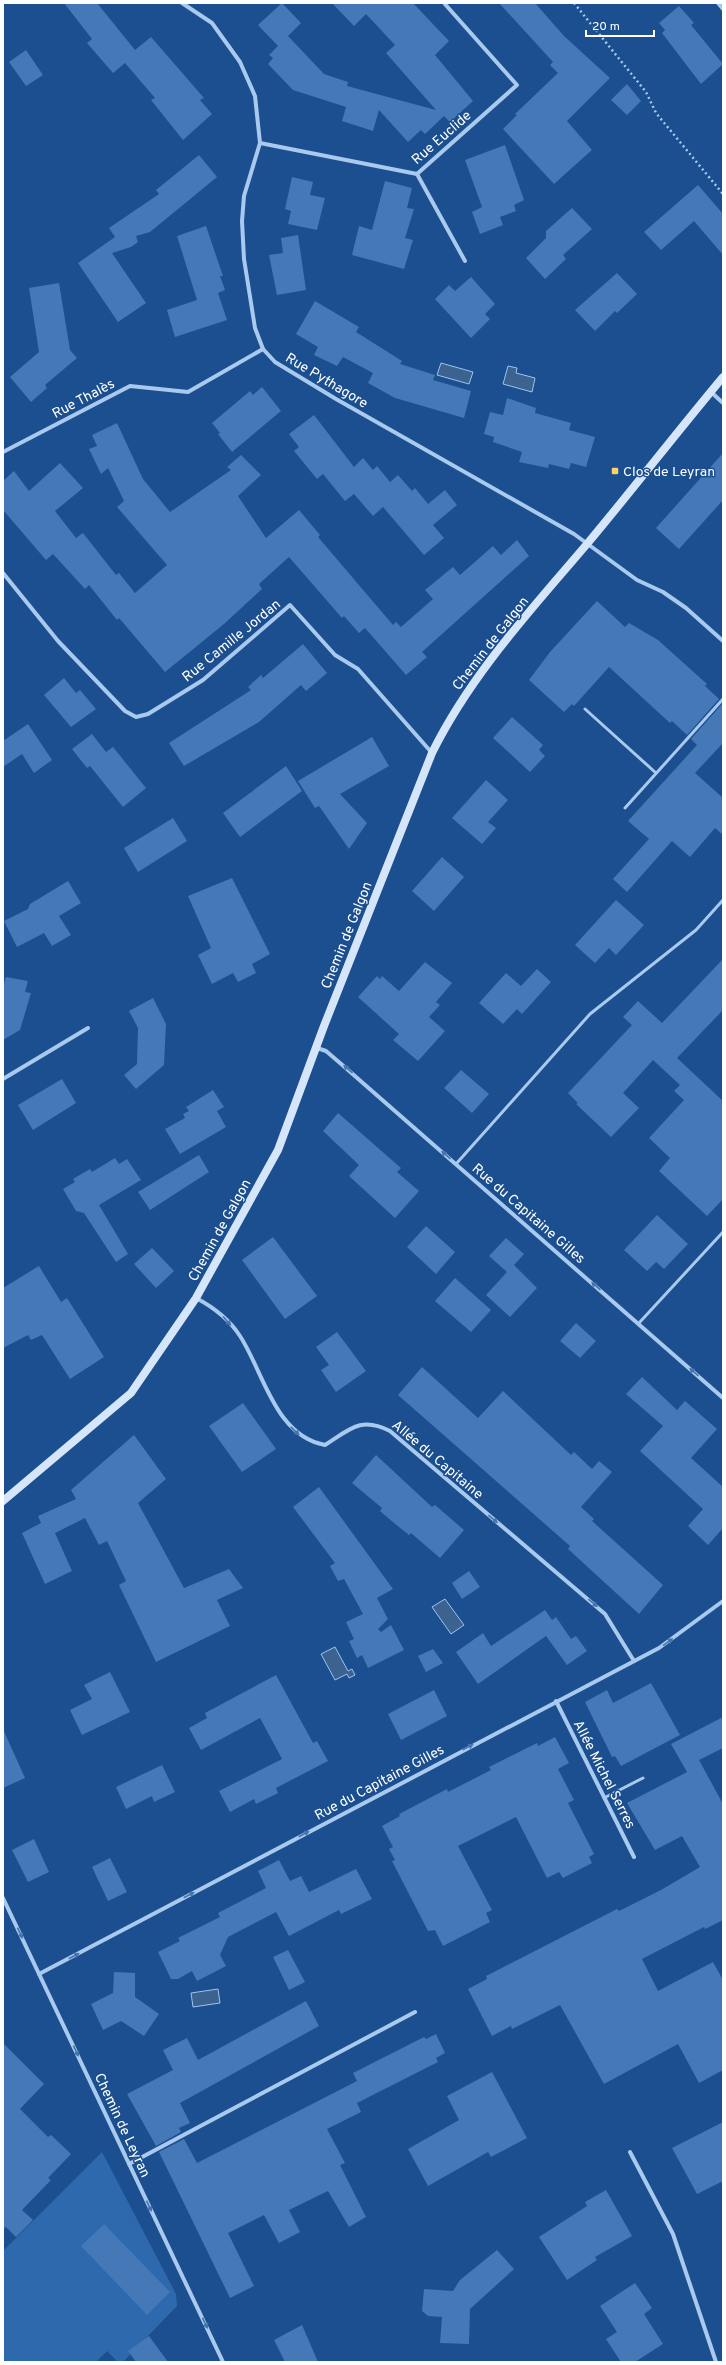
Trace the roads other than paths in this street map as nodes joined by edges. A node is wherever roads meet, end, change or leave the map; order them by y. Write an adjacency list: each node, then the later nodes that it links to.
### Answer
1 (182, 3): 5 (street, Rue Pythagore)
2 (444, 3): 6 (street, Rue Euclide)
3 (718, 3): 4 (street)
4 (723, 9)
5 (260, 143): 6 (street, Rue Euclide); 8 (street, Rue Pythagore)
6 (417, 174): 7 (street)
7 (465, 261)
8 (263, 349): 12 (street, Rue Thalès); 13 (street, Rue Pythagore)
9 (723, 377): 10 (main road, Chemin de Galgon)
10 (711, 391): 11 (street); 13 (main road, Chemin de Galgon)
11 (723, 403)
12 (3, 452)
13 (587, 543): 15 (street, Rue Pythagore); 18 (main road, Chemin de Galgon)
14 (3, 573): 18 (street, Rue Camille Jordan)
15 (723, 641)
16 (723, 699): 19 (lane)
17 (585, 709): 19 (lane)
18 (432, 753): 23 (main road, Chemin de Galgon)
19 (656, 773): 20 (lane)
20 (624, 808)
21 (723, 900): 25 (lane)
22 (88, 1028): 24 (street)
23 (317, 1048): 25 (street, Rue du Capitaine Gilles, one-way to 23); 27 (main road, Chemin de Galgon)
24 (3, 1079)
25 (456, 1164): 28 (street, Rue du Capitaine Gilles, one-way to 25)
26 (723, 1232): 28 (lane)
27 (196, 1298): 30 (main road, Chemin de Galgon); 32 (street, Allée du Capitaine, one-way to 32)
28 (639, 1323): 29 (street, Rue du Capitaine Gilles, one-way to 28)
29 (723, 1398)
30 (3, 1501)
31 (723, 1601): 32 (street, Rue du Capitaine Gilles, one-way to 31)
32 (634, 1661): 33 (street, Rue du Capitaine Gilles)
33 (556, 1701): 35 (street, Allée Michel Serres); 38 (street, Rue du Capitaine Gilles, one-way to 33)
34 (643, 1778): 35 (lane)
35 (604, 1798): 36 (street, Allée Michel Serres)
36 (634, 1857)
37 (3, 1898): 38 (street, Chemin de Leyran, one-way to 38)
38 (39, 1974): 41 (street, Chemin de Leyran, one-way to 41)
39 (415, 2012): 41 (street)
40 (630, 2152): 43 (street)
41 (129, 2164): 42 (street, Chemin de Leyran, one-way to 42)
42 (223, 2362)
43 (716, 2362)

